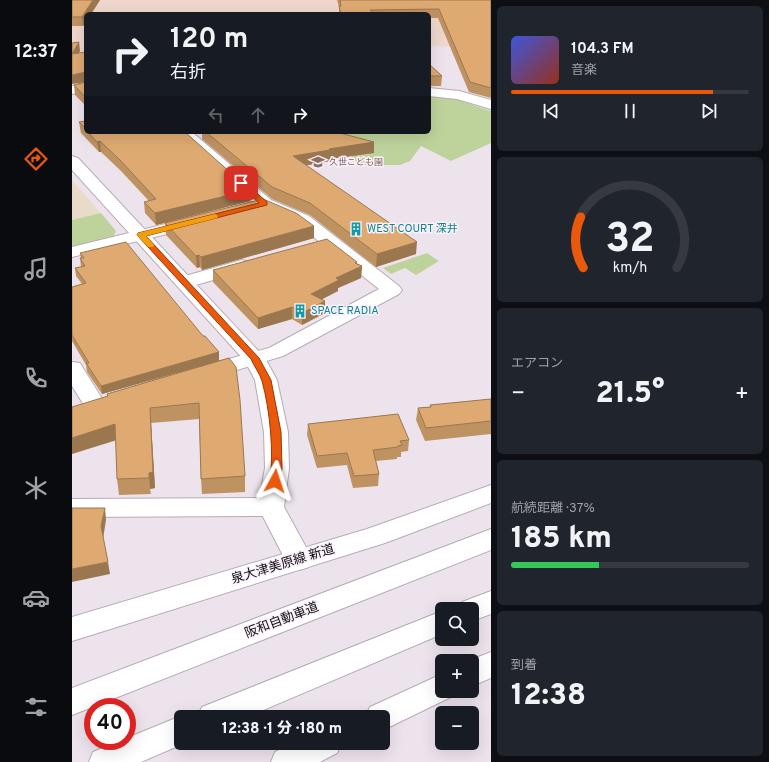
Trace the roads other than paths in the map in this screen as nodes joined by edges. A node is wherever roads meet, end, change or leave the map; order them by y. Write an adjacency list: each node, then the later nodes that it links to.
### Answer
1 (84, 87): 2 (main road)
2 (72, 90)
3 (431, 92): 4 (main road)
4 (491, 105)
5 (185, 134): 9 (main road)
6 (72, 160): 8 (main road)
7 (210, 217): 8 (main road)
8 (141, 235): 11 (main road); 13 (main road)
9 (331, 241): 10 (main road); 14 (main road)
10 (308, 248)
11 (72, 252)
12 (262, 261): 13 (main road)
13 (185, 282): 14 (main road)
14 (254, 358): 16 (main road); 19 (main road)
15 (72, 368): 17 (main road)
16 (184, 379)
17 (94, 405)
18 (491, 494): 22 (main road, 泉大津美原線 新道)
19 (271, 507): 20 (main road); 22 (main road)
20 (72, 508)
21 (491, 539): 30 (main road, 阪和自動車道)
22 (299, 560): 26 (main road, 泉大津美原線 新道)
23 (491, 602): 24 (main road)
24 (479, 607)
25 (435, 625): 31 (main road)
26 (72, 629)
27 (491, 664): 28 (main road)
28 (479, 670)
29 (435, 691): 32 (main road)
30 (72, 702)
31 (230, 710)
32 (390, 712)
33 (174, 733): 35 (main road)
34 (312, 750): 36 (main road)
35 (105, 762)
36 (287, 762)

